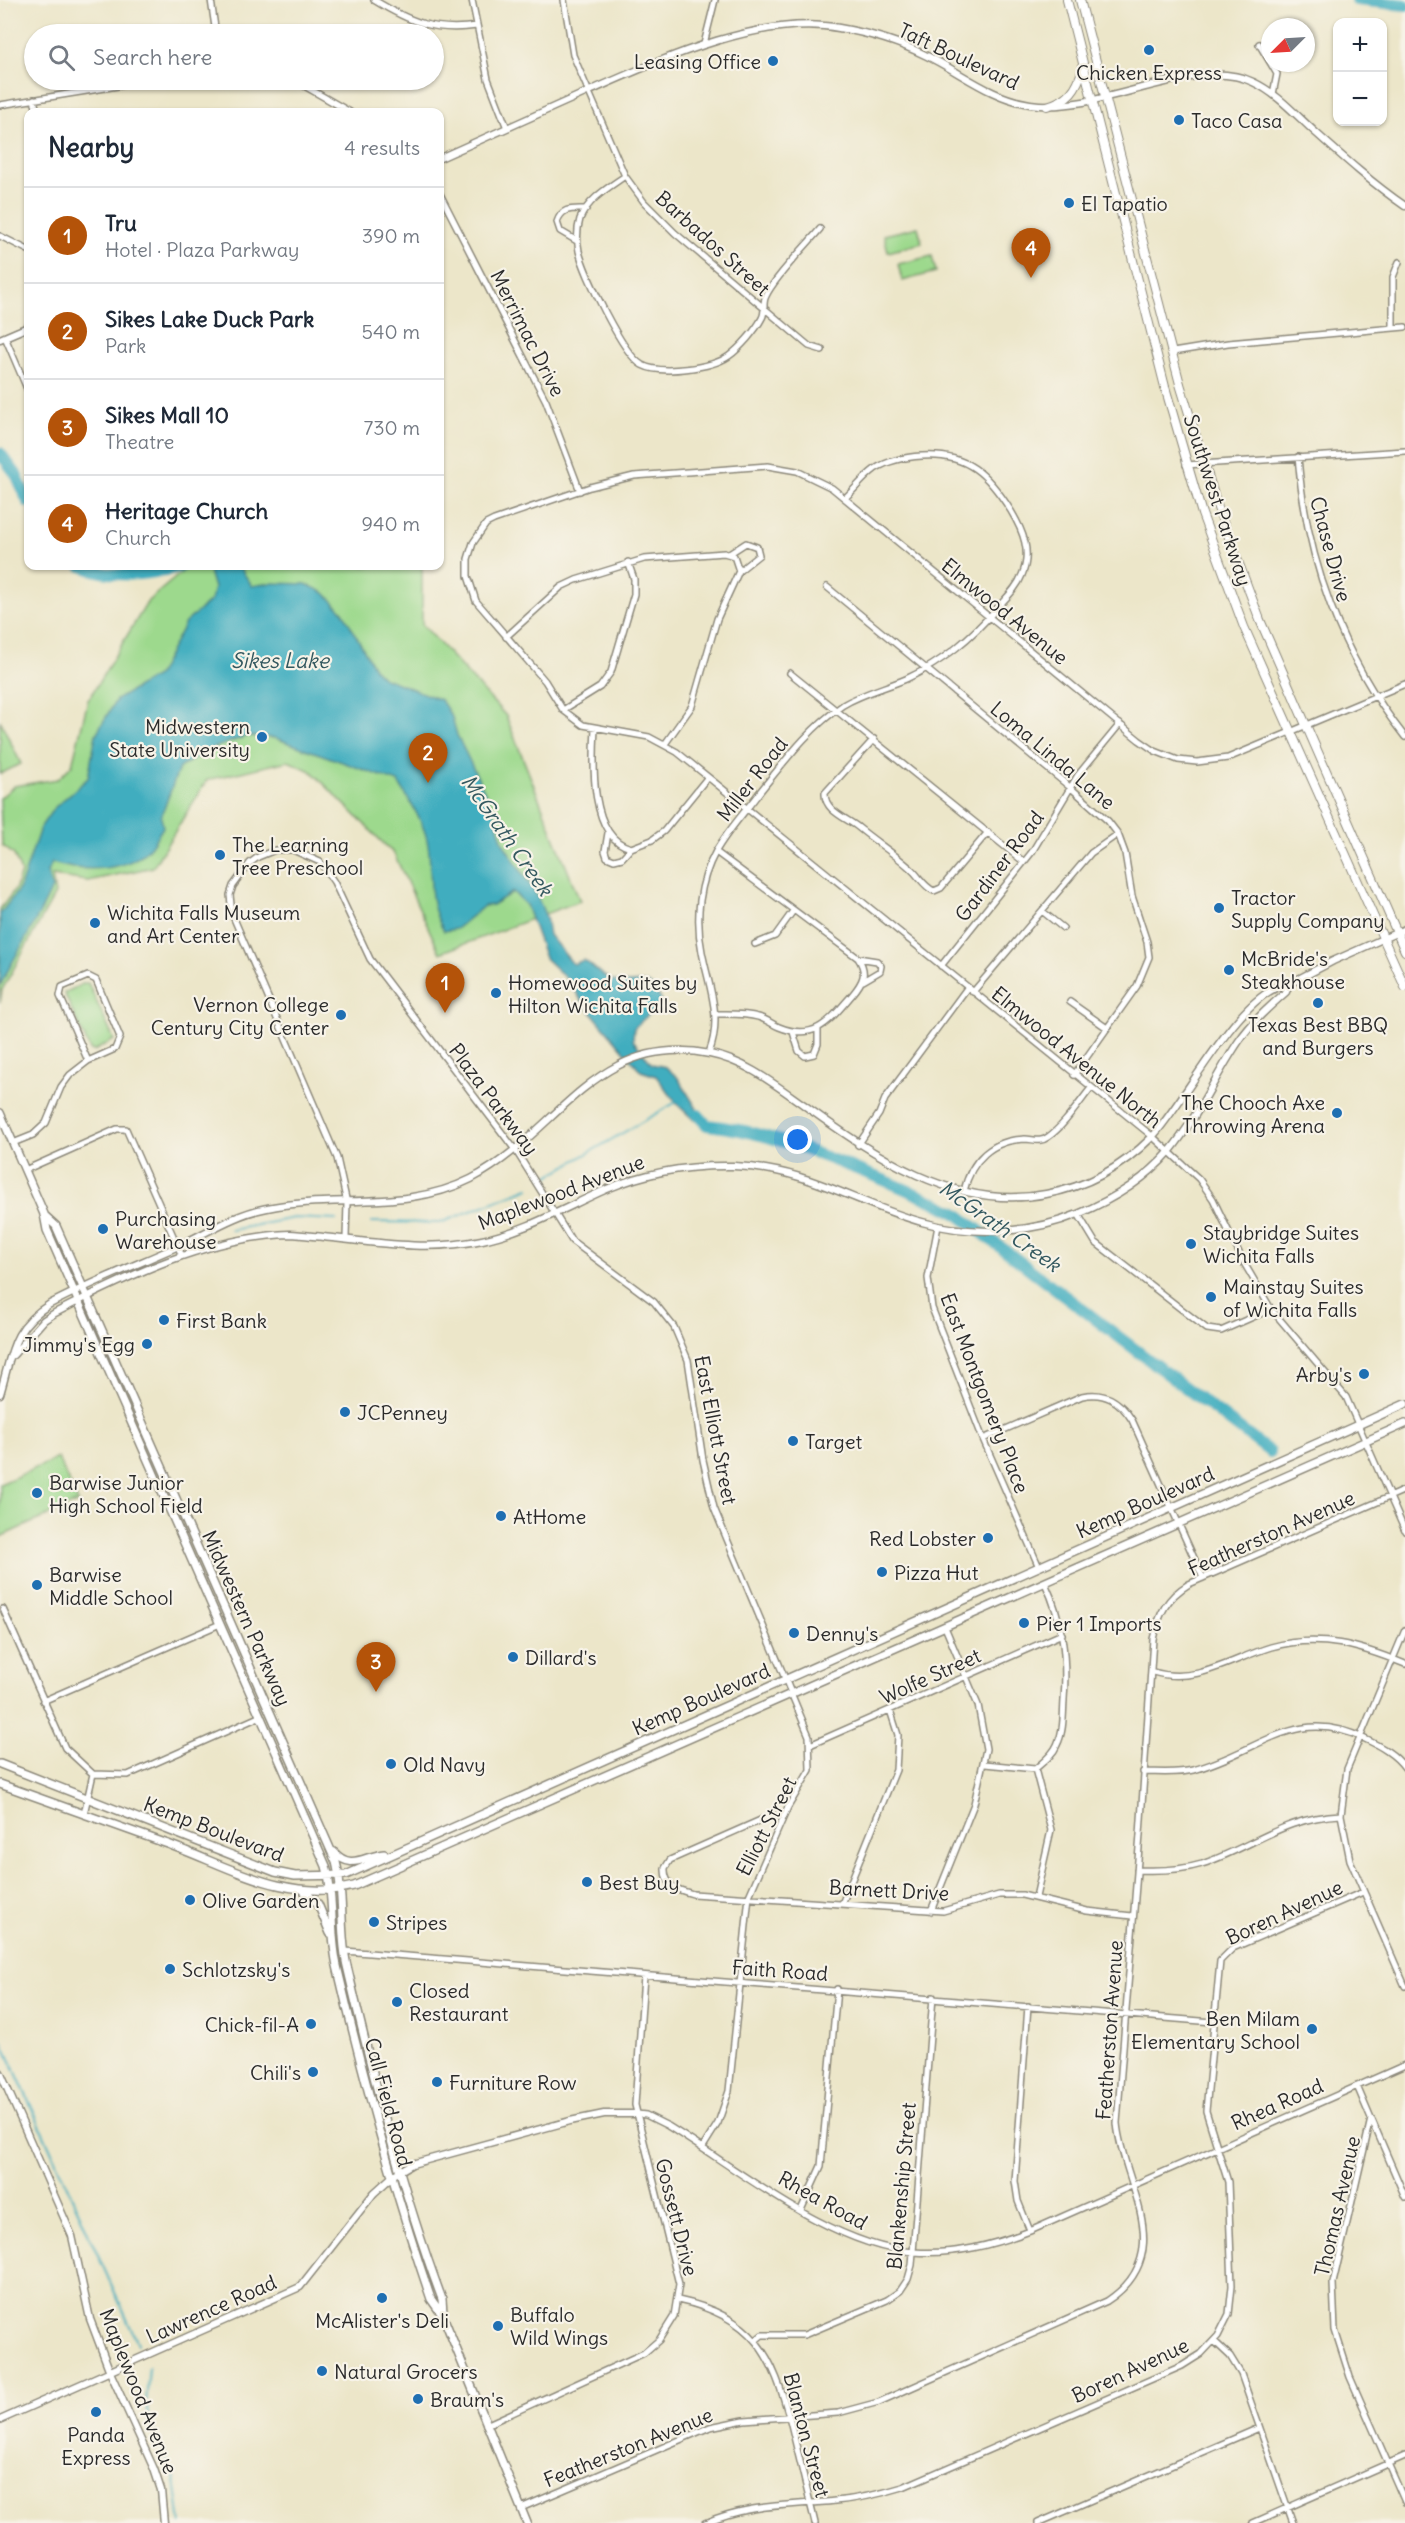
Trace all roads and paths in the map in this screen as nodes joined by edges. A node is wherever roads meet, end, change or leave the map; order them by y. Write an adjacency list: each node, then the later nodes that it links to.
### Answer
1 (211, 0): 8 (street)
2 (374, 0): 9 (street)
3 (472, 0): 10 (street)
4 (564, 0): 17 (street, Barbados Street)
5 (715, 0): 12 (street)
6 (1067, 0): 14 (main road, Southwest Parkway)
7 (1080, 0): 19 (main road, Southwest Parkway)
8 (215, 24)
9 (424, 24)
10 (477, 26): 11 (street); 26 (street)
11 (444, 28)
12 (704, 44): 17 (street, Taft Boulevard); 23 (street, Taft Boulevard)
13 (1259, 44): 18 (street)
14 (1083, 66): 21 (main road, Southwest Parkway); 23 (main road)
15 (91, 90): 20 (street)
16 (312, 90): 25 (street)
17 (588, 92): 26 (street, Taft Boulevard); 28 (street, Barbados Street)
18 (1273, 94): 19 (street, Taft Boulevard); 30 (street, Taft Boulevard)
19 (1107, 98): 21 (street, Taft Boulevard); 32 (main road, Southwest Parkway)
20 (34, 99): 22 (street); 24 (street)
21 (1091, 102): 23 (street, Taft Boulevard); 33 (main road, Southwest Parkway)
22 (0, 105)
23 (1047, 106)
24 (36, 108)
25 (343, 108)
26 (507, 128): 27 (street, Taft Boulevard)
27 (444, 156)
28 (626, 176): 31 (street); 39 (street, Barbados Street)
29 (444, 202): 51 (street, Merrimac Drive)
30 (1405, 206)
31 (586, 208): 36 (street); 36 (street)
32 (1137, 213): 33 (main road); 45 (main road, Southwest Parkway)
33 (1122, 219): 50 (main road, Southwest Parkway)
34 (820, 229): 39 (street)
35 (0, 236): 37 (street)
36 (578, 241): 39 (street)
37 (24, 248)
38 (1399, 262): 40 (street)
39 (764, 309): 44 (street, Barbados Street)
40 (1393, 327): 41 (street); 45 (street)
41 (1405, 327)
42 (24, 329): 43 (street)
43 (2, 338): 46 (street)
44 (822, 350)
45 (1173, 352): 49 (main road, Southwest Parkway)
46 (24, 383)
47 (1405, 451): 48 (street)
48 (1298, 457): 49 (street); 64 (street, Chase Drive)
49 (1203, 464): 50 (street); 53 (main road, Southwest Parkway)
50 (1186, 465): 54 (main road, Southwest Parkway)
51 (580, 491): 52 (street, Elmwood Avenue); 60 (street, Elmwood Avenue)
52 (846, 498): 59 (street, Elmwood Avenue); 59 (street, Miller Road)
53 (1228, 537): 54 (main road); 68 (main road, Southwest Parkway)
54 (1212, 544): 70 (main road, Southwest Parkway)
55 (729, 554): 56 (street); 57 (street); 57 (street)
56 (628, 562): 60 (street); 65 (street)
57 (739, 571): 73 (street)
58 (827, 587): 61 (street, Loma Linda Lane)
59 (988, 618): 61 (street, Miller Road); 67 (street, Elmwood Avenue)
60 (506, 637): 65 (street, Elmwood Avenue)
61 (925, 669): 66 (street, Miller Road); 75 (street, Loma Linda Lane)
62 (790, 673): 66 (street)
63 (1405, 684): 64 (street, Elmwood Avenue)
64 (1376, 697): 68 (street, Elmwood Avenue); 71 (street, Chase Drive)
65 (562, 710): 69 (street, Elmwood Avenue North)
66 (838, 710): 72 (street); 76 (street, Miller Road)
67 (1119, 724): 70 (street, Elmwood Avenue); 75 (street, Gardiner Road)
68 (1307, 726): 70 (street, Elmwood Avenue); 87 (main road, Southwest Parkway)
69 (595, 728): 73 (street, Elmwood Avenue North); 78 (street)
70 (1292, 733): 88 (main road, Southwest Parkway)
71 (1405, 737)
72 (874, 739): 77 (street); 77 (street)
73 (666, 744): 74 (street, Elmwood Avenue North)
74 (707, 778): 76 (street, Elmwood Avenue North); 80 (street)
75 (1071, 788): 79 (street, Loma Linda Lane); 82 (street, Gardiner Road)
76 (746, 810): 81 (street, Miller Road); 92 (street, Elmwood Avenue North)
77 (988, 832): 82 (street)
78 (608, 833): 80 (street); 80 (street)
79 (1118, 834): 84 (street); 100 (street, Loma Linda Lane)
80 (631, 848)
81 (716, 852): 83 (street); 99 (street, Miller Road)
82 (1024, 862): 92 (street, Gardiner Road)
83 (793, 911): 89 (street); 91 (street)
84 (1042, 911): 85 (street); 97 (street)
85 (1062, 928)
86 (1405, 929): 87 (street, Maplewood Avenue)
87 (1397, 932): 88 (street, Maplewood Avenue); 90 (main road, Southwest Parkway)
88 (1384, 938): 94 (street, Maplewood Avenue); 96 (main road, Southwest Parkway)
89 (755, 944)
90 (1405, 951)
91 (858, 958): 93 (street); 93 (street)
92 (941, 966): 95 (street, Elmwood Avenue North)
93 (863, 981): 101 (street)
94 (1289, 984): 108 (street, Maplewood Avenue); 112 (street, Maplewood Avenue)
95 (968, 987): 97 (street, Elmwood Avenue North); 110 (street)
96 (1405, 987)
97 (973, 992): 105 (street, Elmwood Avenue North)
98 (1070, 1002): 100 (street)
99 (716, 1014): 102 (street); 103 (street, Miller Road)
100 (1107, 1028): 105 (street, Loma Linda Lane)
101 (818, 1029): 102 (street); 102 (street)
102 (793, 1032)
103 (709, 1053): 110 (street, Maplewood Avenue); 111 (street, Maplewood Avenue)
104 (88, 1061): 104 (street); 109 (street)
105 (1074, 1075): 106 (street, Elmwood Avenue North)
106 (1090, 1088): 108 (street, Elmwood Avenue North); 114 (street)
107 (0, 1113): 109 (main road, Midwestern Parkway)
108 (1152, 1136): 112 (street, Elmwood Avenue North); 114 (street, Maplewood Avenue)
109 (13, 1143): 113 (main road, Midwestern Parkway)
110 (858, 1144): 114 (street, Maplewood Avenue)
111 (516, 1151): 115 (street, Maplewood Avenue); 115 (street, Plaza Parkway); 116 (street, Plaza Parkway)
112 (1170, 1151): 118 (street, Maplewood Avenue); 127 (street, Elmwood Avenue North)
113 (25, 1170): 117 (main road, Midwestern Parkway); 121 (street)
114 (964, 1191)
115 (347, 1203): 120 (street, Plaza Parkway); 121 (street, Maplewood Avenue)
116 (554, 1213): 119 (street, Maplewood Avenue); 120 (street, Maplewood Avenue); 158 (street, East Elliott Street)
117 (44, 1214): 123 (main road, Midwestern Parkway); 124 (main road, Midwestern Parkway)
118 (1078, 1214): 119 (street, Maplewood Avenue); 127 (street)
119 (938, 1226): 135 (street, East Montgomery Place)
120 (346, 1238): 122 (street, Maplewood Avenue)
121 (177, 1246): 122 (street); 123 (street, Maplewood Avenue)
122 (182, 1256): 125 (street, Maplewood Avenue)
123 (83, 1287): 124 (street, Maplewood Avenue); 125 (main road, Midwestern Parkway)
124 (74, 1291): 126 (main road, Midwestern Parkway); 128 (street, Maplewood Avenue)
125 (88, 1297): 126 (street, Maplewood Avenue); 133 (main road, Midwestern Parkway)
126 (78, 1301): 128 (street, Maplewood Avenue); 134 (main road, Midwestern Parkway)
127 (1271, 1309): 132 (street, Elmwood Avenue North)
128 (11, 1357): 129 (street, Maplewood Avenue)
129 (0, 1394)
130 (1405, 1404): 132 (main road, Kemp Boulevard)
131 (1405, 1424): 136 (main road, Kemp Boulevard)
132 (1359, 1425): 136 (street, Elmwood Avenue North); 139 (main road, Kemp Boulevard)
133 (148, 1434): 134 (main road); 143 (main road, Midwestern Parkway)
134 (139, 1438): 144 (main road, Midwestern Parkway)
135 (983, 1439): 139 (street); 142 (street, East Montgomery Place)
136 (1367, 1441): 138 (street, Elmwood Avenue North); 140 (main road, Kemp Boulevard)
137 (1405, 1490): 138 (street, Featherston Avenue)
138 (1391, 1497): 141 (street, Elmwood Avenue North); 145 (street, Featherston Avenue)
139 (1172, 1508): 140 (street); 142 (main road, Kemp Boulevard)
140 (1178, 1524): 145 (street); 146 (main road, Kemp Boulevard)
141 (1405, 1531)
142 (1039, 1568): 146 (main road); 148 (main road, Kemp Boulevard)
143 (209, 1572): 144 (main road); 149 (main road, Midwestern Parkway)
144 (199, 1576): 150 (main road, Midwestern Parkway)
145 (1203, 1578): 156 (street, Featherston Avenue)
146 (1046, 1583): 151 (main road, Kemp Boulevard); 153 (street)
147 (3, 1609): 160 (street)
148 (938, 1612): 151 (main road); 158 (main road, Kemp Boulevard)
149 (230, 1620): 150 (main road); 176 (main road, Midwestern Parkway)
150 (220, 1624): 160 (street); 162 (main road, Midwestern Parkway)
151 (945, 1627): 157 (street); 159 (main road, Kemp Boulevard)
152 (1405, 1630): 154 (street)
153 (1062, 1634): 157 (street, Wolfe Street); 168 (street)
154 (1393, 1659): 155 (street); 156 (street); 163 (street)
155 (1405, 1664)
156 (1153, 1672): 169 (street, Featherston Avenue)
157 (967, 1677): 161 (street, Wolfe Street); 166 (street)
158 (786, 1680): 159 (street, East Elliott Street); 177 (main road, Kemp Boulevard)
159 (792, 1695): 164 (street, Elliott Street); 183 (main road, Kemp Boulevard)
160 (43, 1701): 170 (street)
161 (890, 1710): 164 (street, Wolfe Street); 187 (street)
162 (261, 1716): 170 (street); 179 (main road, Midwestern Parkway)
163 (1361, 1737): 167 (street); 169 (street); 174 (street)
164 (810, 1745): 175 (street, Elliott Street)
165 (0, 1764): 172 (main road, Kemp Boulevard)
166 (985, 1764): 168 (street); 188 (street)
167 (1405, 1768)
168 (1035, 1769): 186 (street)
169 (1143, 1772): 178 (street, Featherston Avenue)
170 (93, 1774): 172 (street)
171 (0, 1784): 173 (main road, Kemp Boulevard)
172 (89, 1798): 173 (street); 179 (main road, Kemp Boulevard)
173 (84, 1814): 181 (main road, Kemp Boulevard)
174 (1341, 1815): 178 (street); 184 (street)
175 (784, 1816): 185 (street, Elliott Street); 185 (street, Barnett Drive)
176 (325, 1835): 177 (main road); 180 (main road, Midwestern Parkway)
177 (393, 1854): 180 (main road, Kemp Boulevard)
178 (1137, 1870): 189 (street, Featherston Avenue)
179 (329, 1876): 180 (main road, Kemp Boulevard); 182 (main road, Midwestern Parkway)
180 (339, 1876): 183 (main road, Midwestern Parkway)
181 (301, 1889): 182 (main road, Kemp Boulevard); 190 (main road)
182 (331, 1889): 183 (main road, Kemp Boulevard); 190 (main road, Call Field Road)
183 (341, 1889): 191 (main road, Call Field Road)
184 (1363, 1892): 194 (street); 199 (street, Boren Avenue)
185 (749, 1896): 187 (street, Barnett Drive); 193 (street, Elliott Street)
186 (1036, 1897): 188 (street, Barnett Drive); 189 (street, Barnett Drive)
187 (842, 1904): 188 (street, Barnett Drive)
188 (931, 1911)
189 (1132, 1916): 198 (street, Featherston Avenue)
190 (334, 1943): 201 (main road, Call Field Road)
191 (345, 1951): 192 (street, Faith Road); 200 (main road, Call Field Road)
192 (644, 1976): 193 (street, Faith Road); 207 (street, Gossett Drive)
193 (739, 1983): 195 (street, Faith Road); 209 (street, Elliott Street)
194 (1405, 1986)
195 (837, 1989): 196 (street, Faith Road); 214 (street)
196 (933, 1997): 197 (street, Faith Road); 216 (street, Blankenship Street)
197 (1028, 2006): 198 (street, Faith Road); 215 (street)
198 (1125, 2013): 199 (street, Faith Road); 212 (street, Featherston Avenue)
199 (1213, 2022): 210 (street, Boren Avenue)
200 (366, 2037): 201 (main road); 205 (main road, Call Field Road)
201 (356, 2040): 206 (main road, Call Field Road)
202 (1405, 2065): 204 (street, Rhea Road)
203 (0, 2072): 221 (street, Maplewood Avenue)
204 (1357, 2086): 208 (street, Thomas Avenue); 210 (street, Rhea Road)
205 (381, 2096): 206 (main road); 211 (main road, Call Field Road)
206 (371, 2097): 211 (main road, Call Field Road)
207 (637, 2114): 209 (street, Rhea Road); 211 (street, Rhea Road); 217 (street, Gossett Drive)
208 (1371, 2119): 213 (street); 227 (street, Thomas Avenue)
209 (703, 2147): 214 (street, Rhea Road)
210 (1216, 2148): 212 (street, Rhea Road); 220 (street, Boren Avenue)
211 (396, 2174): 218 (main road, Call Field Road); 218 (main road, Call Field Road); 221 (street, Lawrence Road)
212 (1133, 2185): 215 (street, Rhea Road); 222 (street, Featherston Avenue)
213 (1405, 2198)
214 (801, 2210): 216 (street, Rhea Road)
215 (1030, 2231): 216 (street, Rhea Road)
216 (913, 2252): 219 (street, Blankenship Street)
217 (678, 2300): 219 (street, Blanton Street); 224 (street, Gossett Drive)
218 (443, 2316): 224 (main road, Call Field Road)
219 (756, 2340): 222 (street, Blanton Street)
220 (1214, 2341): 225 (street); 229 (street, Boren Avenue)
221 (110, 2372): 223 (street, Lawrence Road); 232 (street, Maplewood Avenue)
222 (789, 2418): 229 (street, Blanton Street); 231 (street, Featherston Avenue)
223 (0, 2420)
224 (486, 2425): 231 (main road, Call Field Road)
225 (1259, 2428): 230 (street); 236 (street)
226 (1405, 2456): 227 (street)
227 (1388, 2463): 228 (street, Thomas Avenue); 230 (street)
228 (1405, 2502)
229 (810, 2503): 234 (street, Boren Avenue); 235 (street, Blanton Street)
230 (1287, 2507): 237 (street); 238 (street)
231 (521, 2508): 233 (main road, Call Field Road)
232 (164, 2523)
233 (527, 2523)
234 (705, 2523)
235 (815, 2523)
236 (1038, 2523)
237 (1252, 2523)
238 (1293, 2523)

